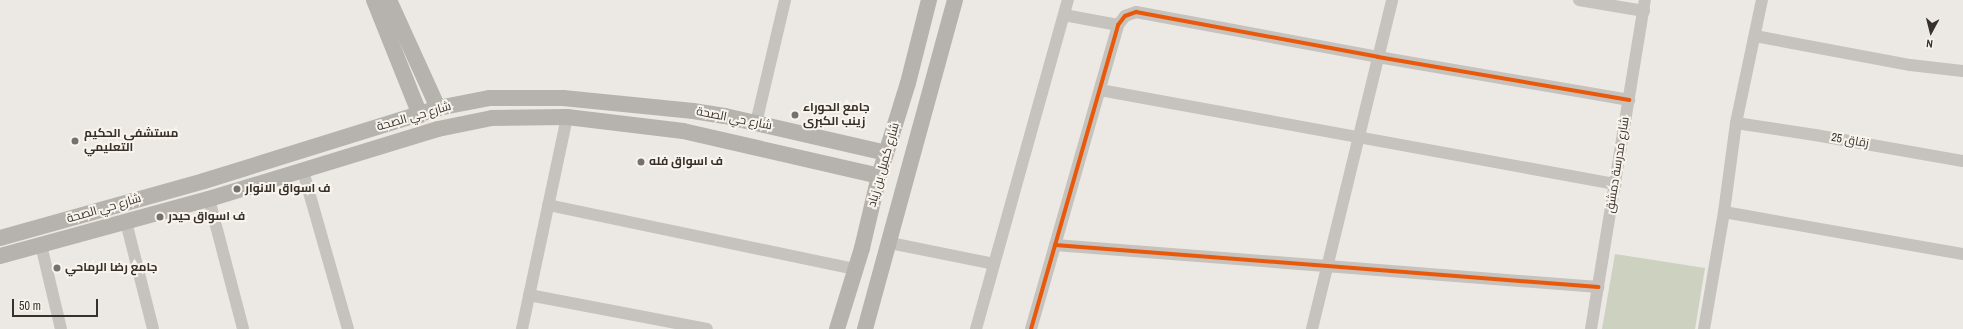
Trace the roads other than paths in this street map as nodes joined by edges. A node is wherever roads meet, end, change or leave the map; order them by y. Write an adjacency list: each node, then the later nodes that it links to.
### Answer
1 (374, 0): 13 (main road)
2 (389, 0): 13 (main road)
3 (785, 0): 28 (street)
4 (930, 0): 15 (main road, شارع كميل بن زياد)
5 (955, 0): 16 (main road, شارع كميل بن زياد)
6 (1068, 0): 11 (street)
7 (1392, 0): 17 (street)
8 (1579, 0): 10 (street)
9 (1762, 0): 14 (street)
10 (1644, 5): 22 (street, شارع مدرسة دمشق)
11 (1064, 15): 12 (street); 52 (street)
12 (1118, 25): 17 (street); 20 (street)
13 (393, 26): 23 (main road); 25 (main road)
14 (1755, 36): 18 (street); 29 (street)
15 (919, 42): 16 (main road); 19 (main road, شارع كميل بن زياد)
16 (942, 51): 21 (main road, شارع كميل بن زياد)
17 (1378, 57): 22 (street); 32 (street)
18 (1963, 71)
19 (908, 83): 21 (main road); 33 (main road, شارع كميل بن زياد)
20 (1100, 90): 32 (street); 49 (street)
21 (930, 92): 47 (main road, شارع كميل بن زياد)
22 (1629, 100): 37 (street, شارع مدرسة دمشق)
23 (438, 108): 24 (main road, شارع حي الصحة); 25 (main road, شارع حي الصحة)
24 (693, 111): 26 (main road, شارع حي الصحة); 30 (main road)
25 (420, 115): 38 (main road, شارع حي الصحة)
26 (724, 116): 28 (main road, شارع حي الصحة); 31 (main road)
27 (567, 117): 30 (main road, شارع حي الصحة); 35 (main road, شارع حي الصحة); 41 (street)
28 (756, 123): 33 (main road, شارع حي الصحة)
29 (1736, 123): 34 (street, زقاق 25); 43 (street)
30 (683, 131): 31 (main road, شارع حي الصحة)
31 (718, 138): 36 (main road, شارع حي الصحة)
32 (1358, 138): 37 (street); 53 (street)
33 (886, 153): 36 (main road, شارع كميل بن زياد)
34 (1963, 161)
35 (302, 171): 40 (main road, شارع حي الصحة); 60 (street)
36 (879, 176): 54 (main road, شارع كميل بن زياد)
37 (1615, 184): 55 (street, شارع مدرسة دمشق)
38 (170, 191): 39 (main road, شارع حي الصحة); 42 (main road)
39 (147, 197): 44 (main road); 46 (main road, شارع حي الصحة)
40 (209, 199): 42 (main road, شارع حي الصحة); 59 (street)
41 (548, 205): 54 (street); 56 (street)
42 (176, 208): 44 (main road, شارع حي الصحة)
43 (1724, 212): 50 (street); 69 (street)
44 (153, 215): 45 (main road, شارع حي الصحة)
45 (126, 222): 48 (main road, شارع حي الصحة); 58 (street)
46 (0, 238)
47 (890, 243): 52 (street); 64 (main road, شارع كميل بن زياد)
48 (41, 245): 51 (main road, شارع حي الصحة); 57 (street)
49 (1055, 245): 53 (street); 66 (street)
50 (1963, 254)
51 (0, 256)
52 (994, 264): 65 (street)
53 (1327, 266): 55 (street); 67 (street)
54 (855, 269): 63 (main road, شارع كميل بن زياد)
55 (1598, 287): 68 (street, شارع مدرسة دمشق)
56 (529, 295): 61 (street); 62 (street)
57 (61, 329)
58 (153, 329)
59 (243, 329)
60 (348, 329)
61 (522, 329)
62 (707, 329)
63 (837, 329)
64 (865, 329)
65 (976, 329)
66 (1031, 329)
67 (1312, 329)
68 (1590, 329)
69 (1704, 329)

